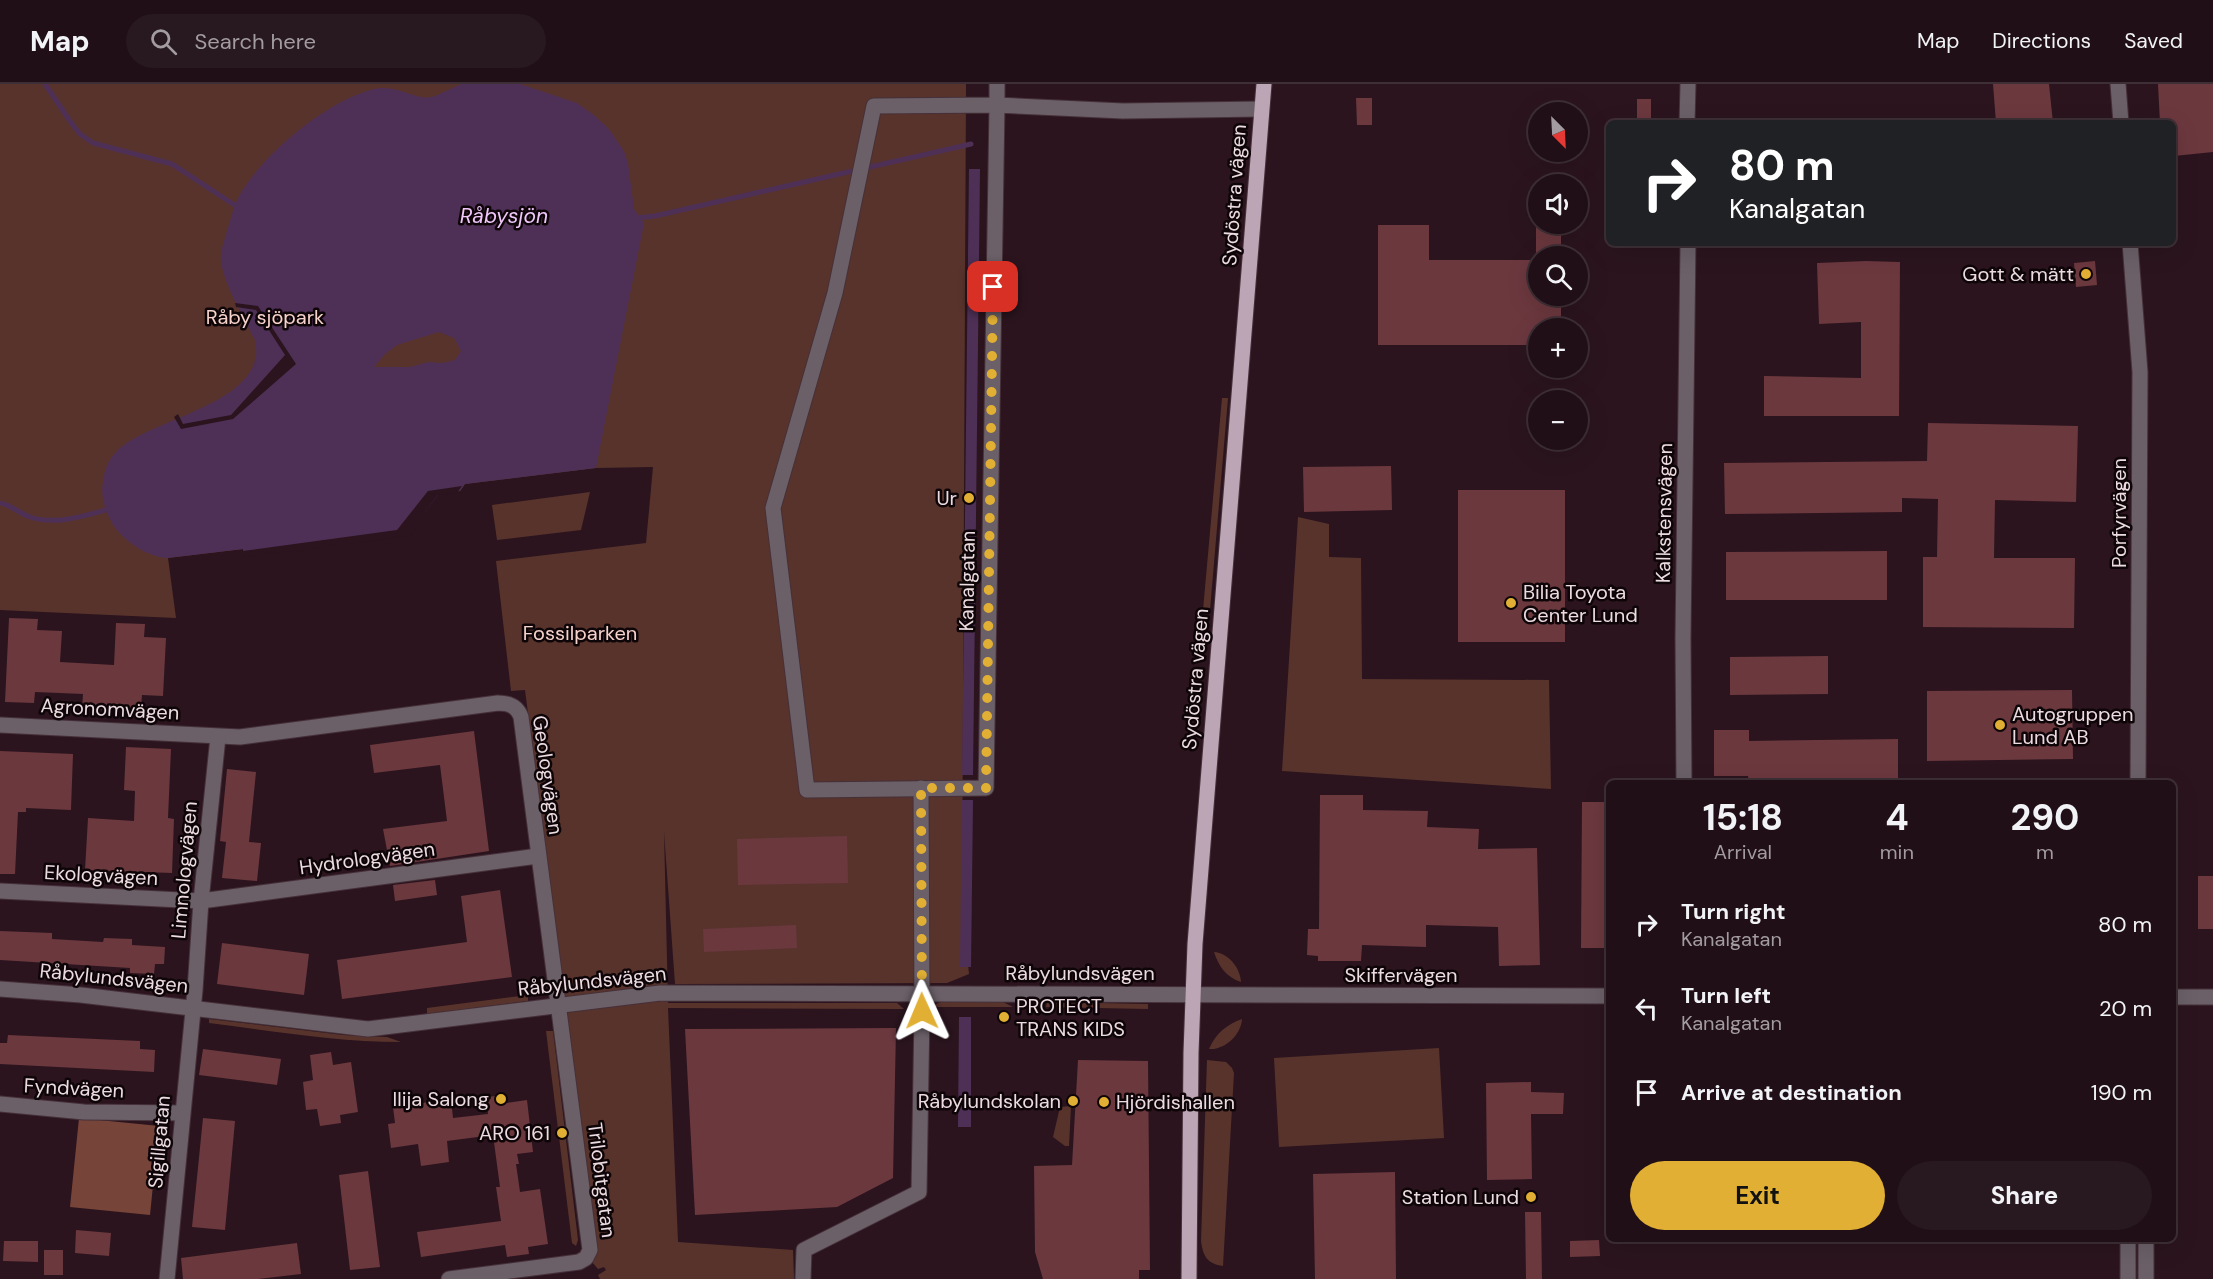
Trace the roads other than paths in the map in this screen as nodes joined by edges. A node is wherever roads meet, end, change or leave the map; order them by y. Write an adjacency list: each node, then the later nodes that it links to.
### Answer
1 (997, 84): 5 (street, Kanalgatan)
2 (1264, 84): 6 (main road, Sydöstra vägen)
3 (1688, 84): 7 (street)
4 (2118, 84): 8 (street)
5 (997, 105): 6 (street); 15 (street, Kanalgatan); 15 (street, Kanalgatan)
6 (1261, 110): 21 (main road, Sydöstra vägen)
7 (1687, 120)
8 (2121, 120)
9 (1688, 246): 13 (street, Kalkstensvägen)
10 (2130, 246): 14 (street, Porfyrvägen)
11 (0, 724): 12 (street, Agronomvägen)
12 (218, 737): 16 (street, Geologvägen); 18 (street, Limnologvägen)
13 (1684, 780)
14 (2138, 780)
15 (921, 788): 20 (street)
16 (538, 856): 18 (street, Hydrologvägen); 25 (street, Geologvägen)
17 (0, 891): 18 (street, Ekologvägen)
18 (201, 901): 26 (street, Limnologvägen)
19 (0, 989): 26 (street, Råbylundsvägen)
20 (921, 994): 21 (street, Råbylundsvägen); 25 (street, Råbylundsvägen); 33 (street)
21 (1192, 995): 22 (street, Skiffervägen); 34 (main road, Sydöstra vägen)
22 (1606, 996)
23 (2176, 997): 24 (street)
24 (2213, 997)
25 (558, 1005): 26 (street, Råbylundsvägen); 32 (street, Trilobitgatan)
26 (193, 1008): 28 (street, Sigillgatan)
27 (0, 1104): 28 (street, Fyndvägen)
28 (182, 1113): 31 (street, Sigillgatan)
29 (2128, 1242): 35 (street)
30 (2146, 1242): 36 (street)
31 (167, 1279)
32 (449, 1279)
33 (802, 1279)
34 (1189, 1279)
35 (2128, 1279)
36 (2146, 1279)

